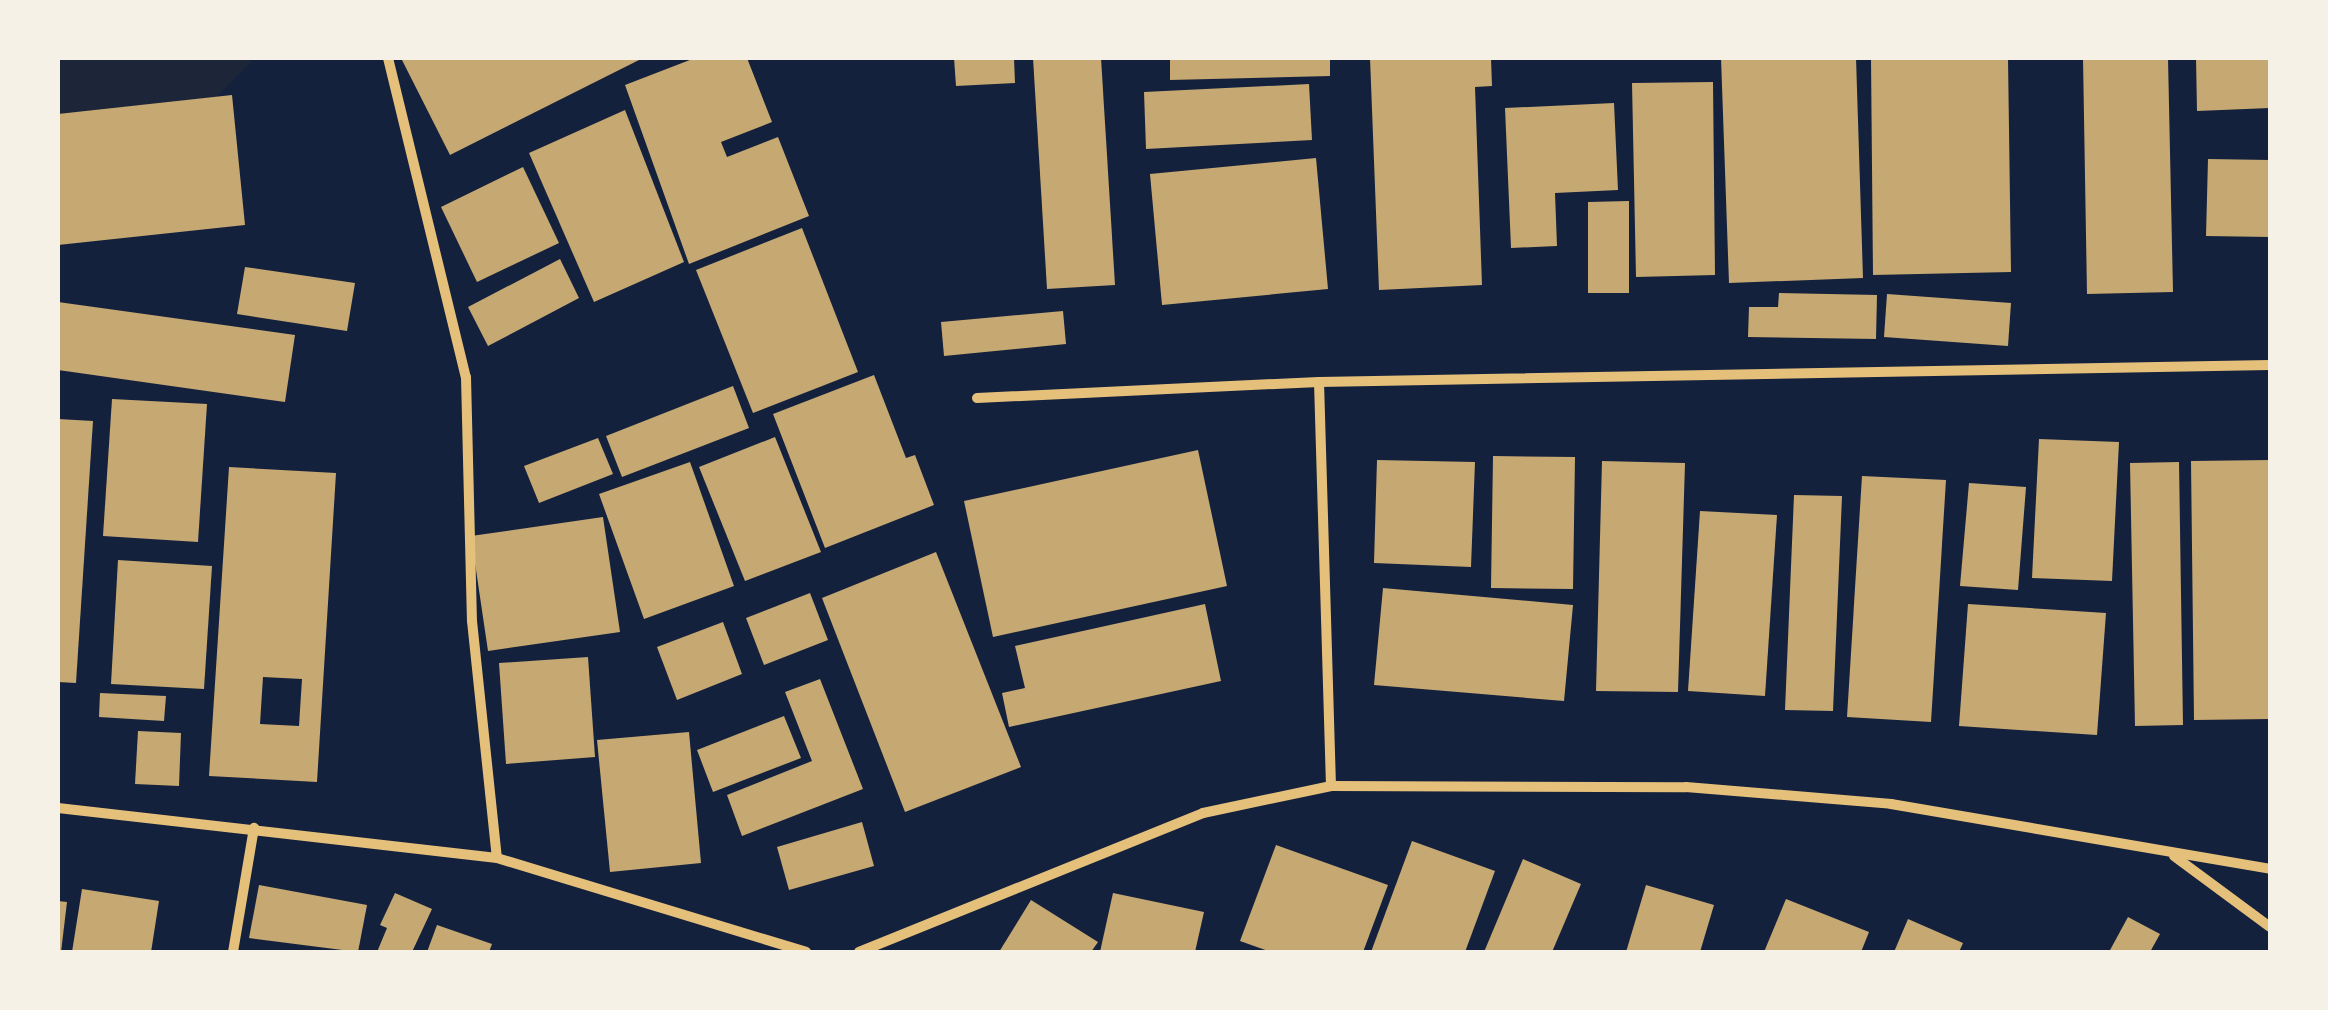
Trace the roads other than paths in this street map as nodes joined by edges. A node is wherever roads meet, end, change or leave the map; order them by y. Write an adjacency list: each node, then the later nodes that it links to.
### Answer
1 (388, 58): 9 (street)
2 (2270, 365): 3 (street)
3 (1319, 382): 4 (street); 5 (street)
4 (977, 398)
5 (1332, 786): 8 (street); 14 (street)
6 (58, 808): 7 (street)
7 (254, 828): 9 (street); 12 (street)
8 (2169, 852): 10 (street); 11 (street)
9 (497, 858): 13 (street)
10 (2270, 870)
11 (2270, 927)
12 (233, 952)
13 (806, 952)
14 (859, 952)

